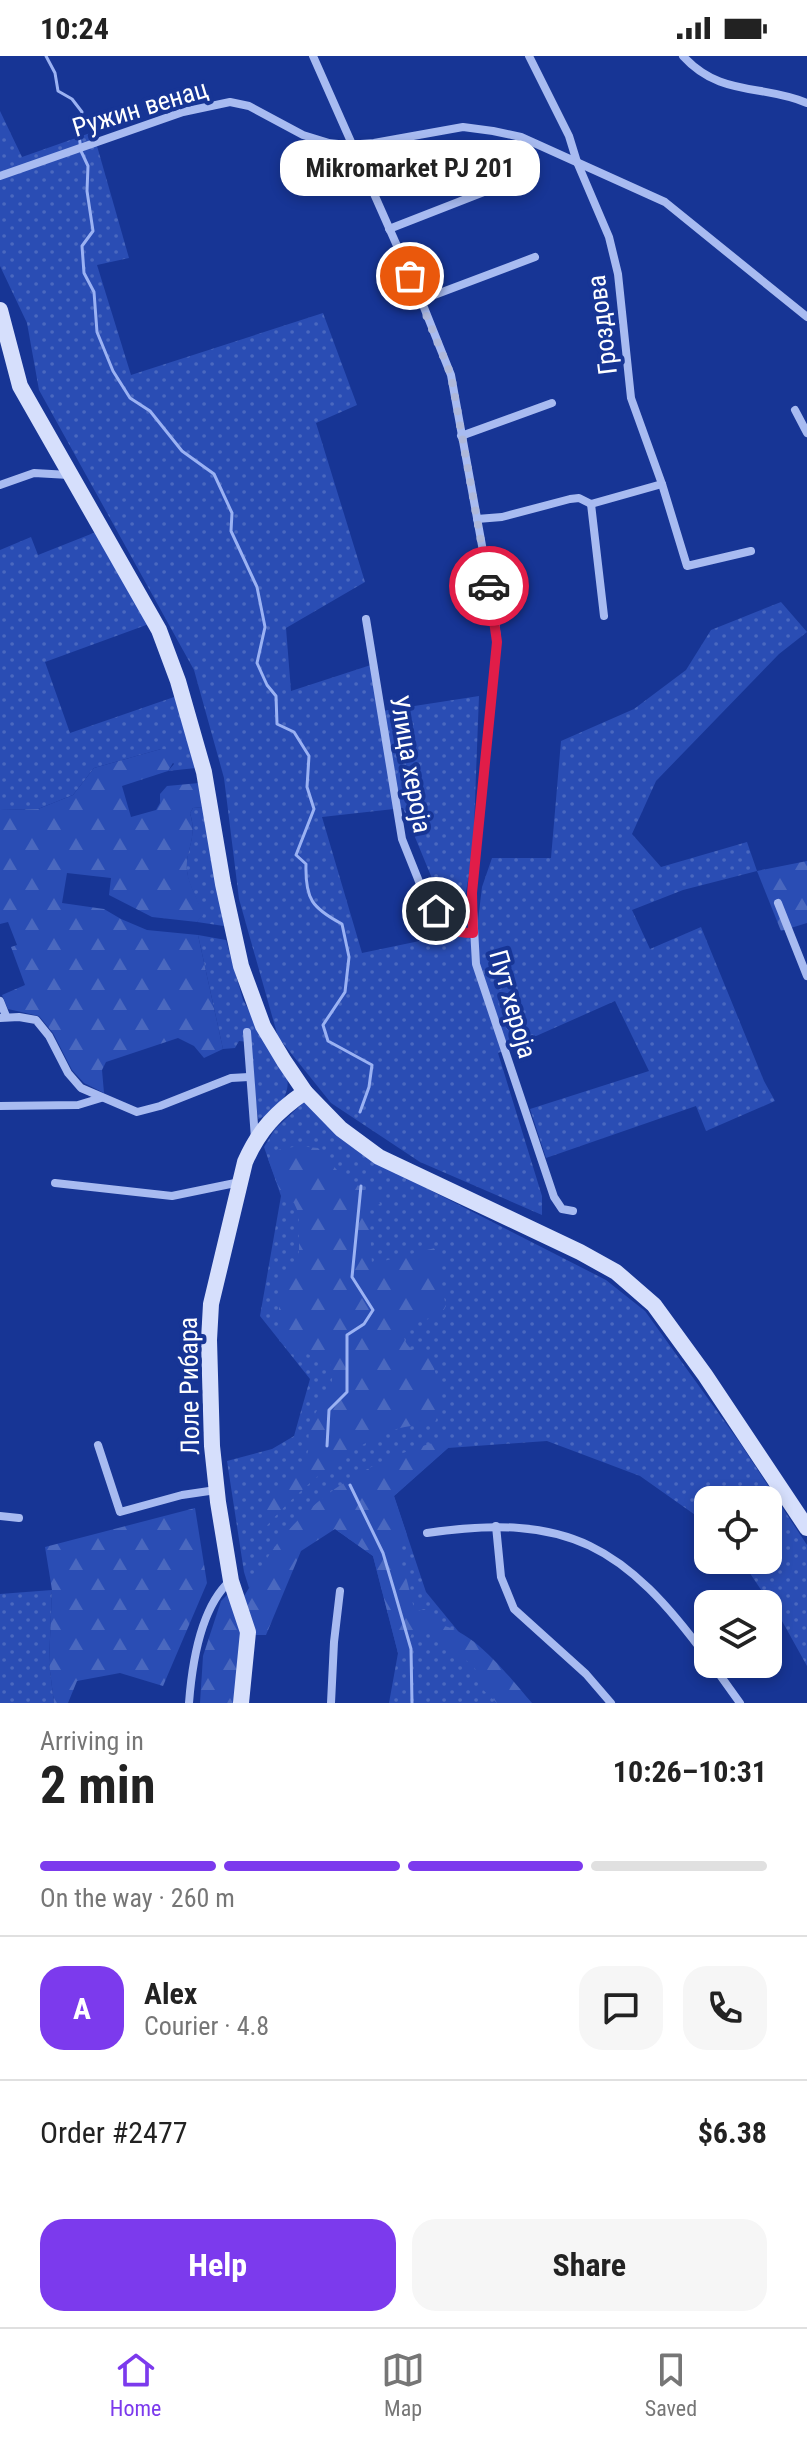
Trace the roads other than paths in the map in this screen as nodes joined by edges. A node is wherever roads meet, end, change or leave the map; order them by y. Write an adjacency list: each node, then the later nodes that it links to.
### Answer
1 (313, 56): 5 (street, Пут хероја)
2 (529, 56): 6 (street, Гроздова)
3 (683, 56): 4 (street)
4 (807, 103)
5 (351, 145): 6 (street, Ружин венац); 7 (street, Ружин венац); 9 (street, Пут хероја)
6 (577, 162): 13 (street, Ружин венац); 19 (street, Гроздова)
7 (0, 176)
8 (489, 190): 9 (street)
9 (389, 229): 11 (street, Пут хероја)
10 (535, 257): 11 (street)
11 (421, 300): 17 (street, Пут хероја)
12 (0, 310): 18 (main road)
13 (807, 317)
14 (552, 403): 17 (street)
15 (795, 410): 16 (street)
16 (807, 433)
17 (461, 436): 22 (street, Пут хероја)
18 (70, 475): 20 (street); 33 (main road)
19 (662, 484): 21 (street); 23 (street, Гроздова)
20 (0, 485)
21 (591, 504): 22 (street); 24 (street)
22 (477, 519): 27 (street, Пут хероја)
23 (751, 551)
24 (604, 616)
25 (366, 619): 27 (street, Улица хероја)
26 (778, 903): 28 (street)
27 (473, 933): 39 (street, Пут хероја)
28 (807, 976)
29 (0, 1001): 30 (street)
30 (3, 1017): 34 (street)
31 (247, 1032): 32 (street)
32 (249, 1077): 34 (street); 36 (street)
33 (305, 1092): 36 (main road, Лоле Рибара); 45 (main road)
34 (102, 1098): 35 (street)
35 (0, 1106)
36 (255, 1139): 37 (main road, Лоле Рибара)
37 (240, 1182): 38 (street); 41 (main road, Лоле Рибара)
38 (55, 1183)
39 (573, 1211)
40 (98, 1445): 41 (street)
41 (216, 1490): 47 (main road, Лоле Рибара)
42 (0, 1516): 43 (street)
43 (19, 1518)
44 (496, 1526): 46 (street); 49 (street); 54 (street)
45 (807, 1528)
46 (427, 1533)
47 (231, 1581): 51 (street); 52 (main road, Лоле Рибара)
48 (340, 1591): 53 (street)
49 (694, 1642)
50 (722, 1678): 55 (street)
51 (189, 1703)
52 (241, 1703)
53 (331, 1703)
54 (611, 1703)
55 (740, 1703)

